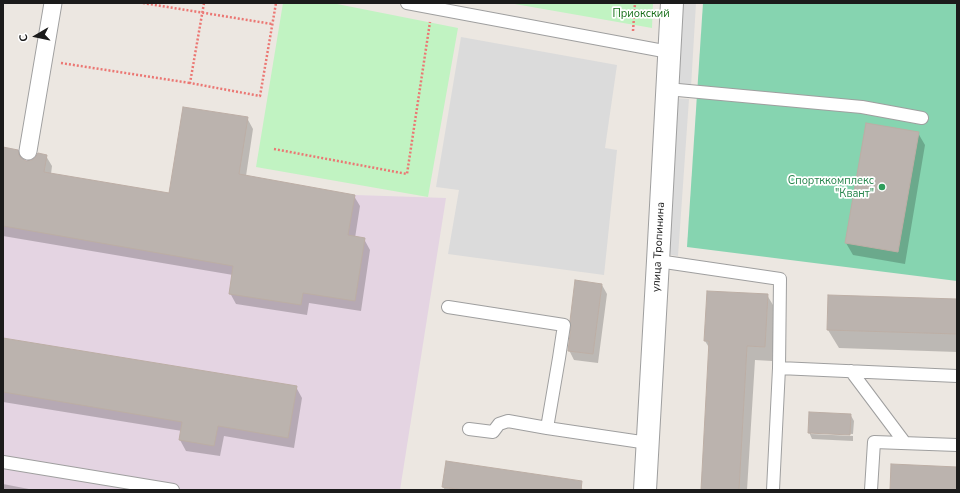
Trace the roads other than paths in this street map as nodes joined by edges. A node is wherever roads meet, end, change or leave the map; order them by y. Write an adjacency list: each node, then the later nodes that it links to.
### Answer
1 (53, 3): 7 (street)
2 (406, 3): 4 (lane)
3 (672, 3): 4 (street, улица Тропинина)
4 (669, 52): 5 (street, улица Тропинина)
5 (667, 89): 6 (lane); 8 (street, улица Тропинина)
6 (922, 118)
7 (28, 151)
8 (658, 261): 10 (lane); 15 (street, улица Тропинина)
9 (448, 307): 14 (lane)
10 (779, 368): 11 (lane); 21 (lane)
11 (851, 371): 12 (lane); 16 (lane)
12 (957, 376)
13 (469, 428): 14 (lane)
14 (547, 428): 15 (lane)
15 (648, 443): 20 (street, улица Тропинина)
16 (905, 443): 17 (lane); 22 (lane)
17 (957, 445)
18 (3, 462): 19 (lane)
19 (173, 490)
20 (645, 490)
21 (773, 490)
22 (871, 490)

